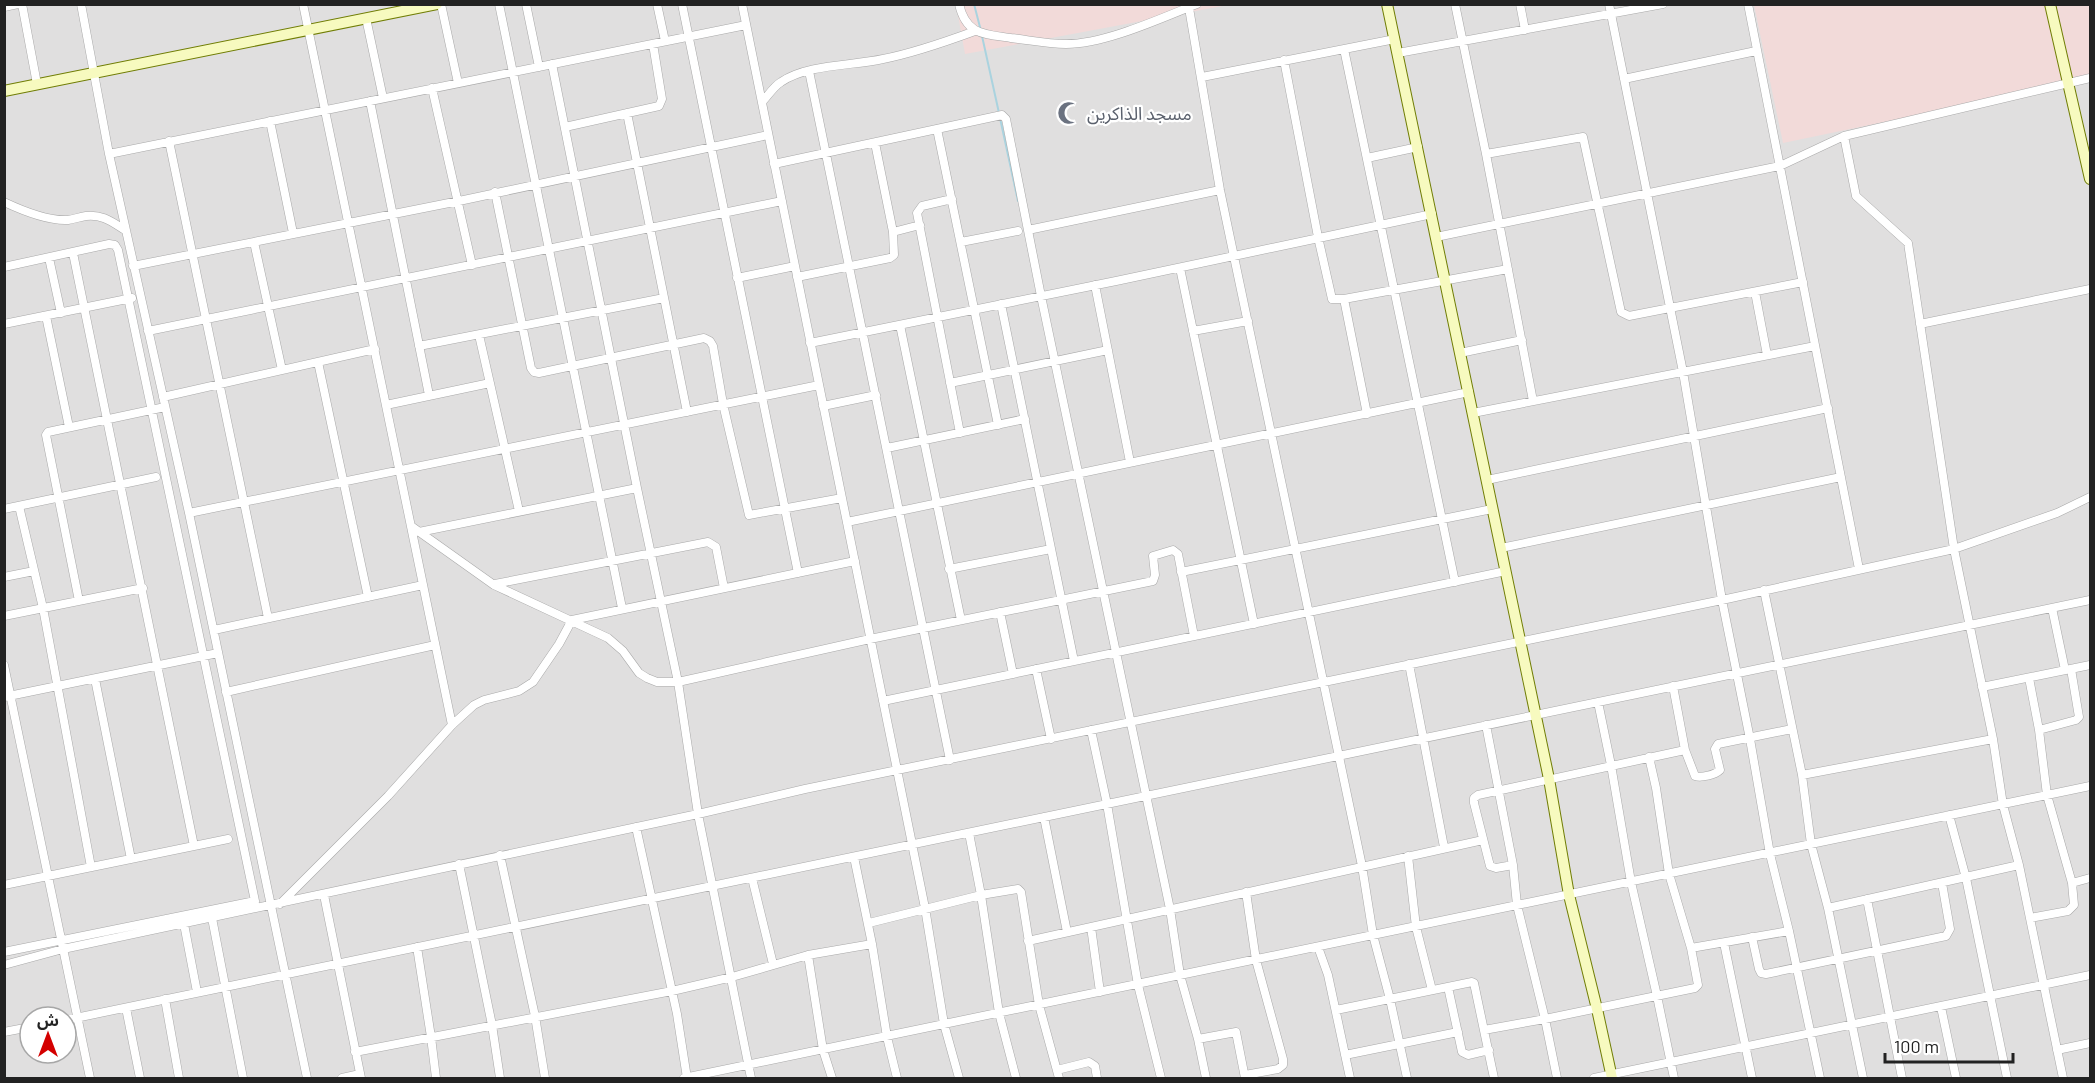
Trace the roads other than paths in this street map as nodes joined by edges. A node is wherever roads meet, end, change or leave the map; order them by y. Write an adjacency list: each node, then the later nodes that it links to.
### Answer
1 (20, 4): 19 (street); 44 (street)
2 (81, 4): 39 (street)
3 (303, 4): 23 (street)
4 (439, 4): 21 (street); 45 (street)
5 (499, 4): 37 (street)
6 (526, 4): 36 (street)
7 (657, 4): 28 (street)
8 (682, 4): 26 (street)
9 (742, 4): 22 (street)
10 (958, 4): 25 (street)
11 (1387, 4): 27 (street)
12 (1455, 4): 29 (street)
13 (1520, 4): 24 (street)
14 (1609, 4): 20 (street)
15 (1663, 4): 20 (street)
16 (1748, 4): 32 (street)
17 (2050, 4): 43 (street)
18 (1193, 6): 25 (street); 40 (street)
19 (4, 7)
20 (1611, 15): 24 (street); 42 (street)
21 (366, 18): 23 (street); 48 (street)
22 (746, 25): 26 (street); 50 (street)
23 (309, 30): 39 (street); 51 (street)
24 (1525, 30): 29 (street)
25 (975, 31): 38 (street)
26 (689, 37): 28 (street); 60 (street)
27 (1395, 39): 31 (street); 33 (street)
28 (665, 41): 30 (street)
29 (1463, 41): 33 (street); 64 (street)
30 (653, 44): 35 (street); 52 (street)
31 (1344, 49): 34 (street); 65 (street)
32 (1756, 51): 42 (street); 68 (street)
33 (1398, 53): 61 (street)
34 (1284, 60): 40 (street); 93 (street)
35 (552, 64): 36 (street); 54 (street)
36 (539, 67): 37 (street)
37 (513, 72): 45 (street); 71 (street)
38 (808, 72): 50 (street); 62 (street)
39 (93, 75): 44 (street); 63 (street)
40 (1202, 77): 72 (street)
41 (2091, 78): 43 (street)
42 (1624, 79): 74 (street)
43 (2068, 83): 57 (street); 70 (street)
44 (37, 84): 47 (street)
45 (458, 84): 46 (street)
46 (432, 88): 48 (street); 76 (street)
47 (4, 91)
48 (383, 98): 49 (street)
49 (370, 100): 51 (street); 80 (street)
50 (762, 102): 56 (street)
51 (325, 110): 53 (street); 83 (street)
52 (627, 113): 54 (street); 66 (street)
53 (270, 121): 58 (street); 92 (street)
54 (565, 126): 69 (street)
55 (937, 129): 59 (street); 75 (street); 89 (street)
56 (768, 135): 60 (street); 67 (street)
57 (1844, 136): 68 (street); 139 (street)
58 (169, 141): 63 (street); 100 (street)
59 (875, 143): 62 (street); 91 (street)
60 (711, 146): 66 (street); 81 (street)
61 (1418, 147): 65 (street); 82 (street)
62 (824, 153): 67 (street); 106 (street)
63 (109, 154): 88 (street)
64 (1486, 154): 79 (street); 86 (street)
65 (1367, 158): 84 (street)
66 (637, 162): 69 (street); 87 (street)
67 (774, 164): 77 (street)
68 (1780, 166): 74 (street); 115 (street)
69 (575, 175): 71 (street); 95 (street)
70 (2091, 179)
71 (535, 183): 73 (street); 98 (street)
72 (1220, 190): 89 (street); 101 (street)
73 (495, 192): 76 (street); 103 (street)
74 (1648, 194): 79 (street); 130 (street)
75 (952, 199): 85 (street); 97 (street)
76 (459, 201): 80 (street); 104 (street)
77 (782, 201): 81 (street); 105 (street)
78 (4, 202): 88 (street)
79 (1597, 205): 86 (street); 130 (street)
80 (392, 213): 83 (street); 113 (street)
81 (724, 213): 87 (street); 112 (street)
82 (1432, 214): 84 (street); 94 (street)
83 (349, 222): 92 (street); 117 (street)
84 (1380, 224): 93 (street); 119 (street)
85 (920, 225): 91 (street); 134 (street)
86 (1499, 225): 94 (street); 110 (street)
87 (650, 228): 95 (street); 123 (street)
88 (125, 230): 108 (street)
89 (1028, 230): 122 (street)
90 (1018, 231): 97 (street)
91 (893, 232): 106 (street)
92 (293, 233): 96 (street)
93 (1317, 237): 101 (street); 125 (street)
94 (1436, 237): 114 (street)
95 (587, 241): 98 (street); 131 (street)
96 (254, 242): 100 (street); 127 (street)
97 (961, 242): 129 (street)
98 (549, 249): 103 (street); 135 (street)
99 (73, 252): 102 (street); 124 (street); 128 (street)
100 (192, 254): 108 (street); 136 (street)
101 (1235, 256): 109 (street); 137 (street)
102 (49, 258): 107 (street); 132 (street)
103 (508, 258): 104 (street); 141 (street)
104 (472, 265): 113 (street)
105 (795, 266): 111 (street); 112 (street)
106 (848, 266): 111 (street); 144 (street)
107 (4, 267)
108 (133, 267): 121 (street)
109 (1180, 268): 116 (street); 143 (street)
110 (1508, 269): 114 (street); 146 (street)
111 (797, 277): 147 (street)
112 (737, 278): 170 (street)
113 (405, 279): 117 (street); 149 (street)
114 (1446, 281): 119 (street); 153 (street)
115 (1803, 282): 120 (street); 150 (street)
116 (1095, 285): 122 (street); 152 (street)
117 (362, 288): 127 (street); 151 (street)
118 (2091, 289): 139 (street)
119 (1394, 290): 125 (street); 173 (street)
120 (1755, 292): 130 (street); 154 (street)
121 (140, 296): 124 (street); 142 (street)
122 (1041, 296): 126 (street); 156 (street)
123 (664, 298): 131 (street); 148 (street)
124 (129, 299): 128 (street); 179 (street)
125 (1344, 299): 181 (street)
126 (1001, 304): 129 (street); 160 (street)
127 (267, 308): 136 (street); 159 (street)
128 (85, 309): 132 (street); 184 (street)
129 (975, 309): 134 (street); 162 (street)
130 (1671, 309): 161 (street)
131 (602, 310): 135 (street); 155 (street)
132 (61, 314): 133 (street)
133 (46, 316): 138 (street); 187 (street)
134 (937, 317): 140 (street); 164 (street)
135 (563, 318): 141 (street); 158 (street)
136 (206, 319): 142 (street); 165 (street)
137 (1248, 321): 143 (street); 190 (street)
138 (4, 324)
139 (1920, 324): 227 (street)
140 (900, 325): 144 (street); 192 (street)
141 (523, 327): 145 (street); 158 (street)
142 (148, 331): 171 (street)
143 (1193, 331): 193 (street)
144 (863, 332): 147 (street); 169 (street)
145 (479, 335): 149 (street); 163 (street)
146 (1522, 340): 153 (street); 172 (street)
147 (810, 343): 166 (street)
148 (673, 345): 155 (street); 174 (street); 180 (street)
149 (419, 346): 168 (street)
150 (1815, 346): 154 (street); 178 (street)
151 (375, 349): 157 (street); 175 (street)
152 (1108, 350): 156 (street); 196 (street)
153 (1460, 352): 167 (street)
154 (1767, 355): 161 (street)
155 (611, 358): 158 (street); 185 (street)
156 (1054, 361): 160 (street); 198 (street)
157 (318, 362): 159 (street); 202 (street)
158 (573, 366): 188 (street)
159 (282, 370): 165 (street)
160 (1015, 370): 162 (street); 183 (street)
161 (1683, 372): 172 (street); 191 (street)
162 (987, 375): 164 (street); 186 (street)
163 (490, 383): 168 (street); 195 (street)
164 (950, 383): 189 (street)
165 (219, 384): 171 (street); 210 (street)
166 (819, 385): 170 (street); 176 (street)
167 (1469, 392): 173 (street); 182 (street)
168 (429, 395): 175 (street)
169 (876, 395): 176 (street); 194 (street)
170 (763, 396): 174 (street); 215 (street)
171 (163, 397): 177 (street)
172 (1533, 401): 182 (street)
173 (1417, 403): 181 (street); 220 (street)
174 (723, 404): 180 (street); 215 (street)
175 (386, 405): 197 (street)
176 (823, 406): 209 (street)
177 (165, 407): 179 (street); 219 (street)
178 (1828, 408): 191 (street); 200 (street)
179 (152, 410): 184 (street); 271 (street)
180 (687, 411): 185 (street)
181 (1367, 414): 190 (street)
182 (1473, 414): 201 (street)
183 (1025, 419): 186 (street); 203 (street)
184 (107, 420): 187 (street); 204 (street)
185 (625, 424): 188 (street); 205 (street)
186 (998, 425): 189 (street)
187 (69, 427): 208 (street)
188 (586, 432): 195 (street); 206 (street)
189 (960, 433): 192 (street)
190 (1272, 434): 193 (street); 224 (street)
191 (1694, 436): 201 (street); 212 (street)
192 (923, 440): 194 (street); 211 (street)
193 (1218, 445): 196 (street); 229 (street)
194 (887, 448): 218 (street)
195 (505, 449): 197 (street); 217 (street)
196 (1130, 462): 198 (street)
197 (399, 470): 202 (street); 222 (street)
198 (1078, 474): 203 (street); 245 (street)
199 (156, 477): 204 (street)
200 (1841, 477): 212 (street); 233 (street)
201 (1487, 480): 216 (street)
202 (344, 481): 210 (street); 246 (street)
203 (1038, 482): 211 (street); 226 (street)
204 (121, 485): 208 (street); 242 (street)
205 (637, 488): 206 (street); 228 (street)
206 (599, 496): 217 (street); 231 (street)
207 (2091, 497): 227 (street)
208 (58, 498): 213 (street); 251 (street)
209 (842, 498): 215 (street); 221 (street)
210 (243, 501): 219 (street); 258 (street)
211 (937, 503): 218 (street); 232 (street)
212 (1705, 504): 225 (street); 249 (street)
213 (19, 506): 214 (street); 234 (street)
214 (4, 509)
215 (784, 509): 237 (street)
216 (1492, 509): 220 (street); 225 (street)
217 (519, 511): 223 (street)
218 (900, 511): 221 (street); 263 (street)
219 (189, 513): 264 (street)
220 (1441, 519): 224 (street); 239 (street)
221 (847, 522): 230 (street)
222 (411, 525): 223 (street); 240 (street)
223 (419, 532): 241 (street)
224 (1294, 548): 229 (street); 256 (street)
225 (1501, 548): 236 (street)
226 (1051, 549): 232 (street); 247 (street)
227 (1954, 549): 233 (street); 262 (street)
228 (651, 554): 231 (street); 243 (street); 248 (street)
229 (1241, 560): 235 (street); 261 (street)
230 (855, 561): 237 (street); 266 (street)
231 (613, 562): 241 (street); 253 (street)
232 (949, 569): 260 (street)
233 (1859, 569): 244 (street)
234 (34, 571): 238 (street); 252 (street)
235 (1181, 572): 245 (street); 265 (street)
236 (1506, 572): 239 (street); 267 (street)
237 (798, 573): 243 (street)
238 (4, 577)
239 (1455, 582): 256 (street)
240 (423, 585): 246 (street); 268 (street)
241 (494, 585): 259 (street)
242 (143, 588): 251 (street); 277 (street)
243 (724, 588): 248 (street)
244 (1764, 590): 249 (street); 274 (street)
245 (1103, 591): 247 (street); 270 (street)
246 (368, 597): 258 (street)
247 (1061, 599): 255 (street); 272 (street)
248 (662, 600): 253 (street); 284 (street)
249 (1722, 600): 267 (street); 281 (street)
250 (2091, 600): 254 (street)
251 (79, 601): 252 (street)
252 (42, 608): 257 (street); 286 (street)
253 (622, 608): 259 (street)
254 (2052, 608): 262 (street); 279 (street)
255 (1000, 612): 260 (street); 280 (street)
256 (1309, 612): 261 (street); 285 (street)
257 (4, 616)
258 (268, 618): 264 (street)
259 (572, 620): 284 (street); 296 (street)
260 (961, 620): 263 (street)
261 (1254, 624): 265 (street)
262 (1970, 625): 274 (street); 288 (street)
263 (924, 629): 266 (street); 289 (street)
264 (214, 630): 269 (street)
265 (1194, 636): 270 (street)
266 (870, 639): 284 (street); 292 (street)
267 (1520, 641): 273 (street); 294 (street)
268 (435, 645): 290 (street); 296 (street)
269 (218, 653): 271 (street); 290 (street)
270 (1116, 653): 272 (street); 295 (street)
271 (204, 657): 277 (street); 374 (street)
272 (1074, 661): 278 (street)
273 (1409, 664): 285 (street); 301 (street)
274 (1779, 664): 281 (street); 298 (street)
275 (4, 665): 291 (street)
276 (2091, 665): 279 (street)
277 (159, 666): 283 (street); 328 (street)
278 (1036, 669): 280 (street); 302 (street)
279 (2068, 670): 282 (street); 300 (street)
280 (1013, 674): 289 (street)
281 (1737, 674): 287 (street); 303 (street)
282 (2029, 678): 288 (street); 300 (street)
283 (95, 679): 286 (street); 334 (street)
284 (678, 682): 319 (street)
285 (1324, 682): 295 (street); 306 (street)
286 (58, 686): 291 (street); 339 (street)
287 (1673, 686): 293 (street); 305 (street)
288 (1983, 687): 304 (street)
289 (937, 690): 292 (street); 308 (street)
290 (226, 692): 356 (street)
291 (8, 697): 341 (street)
292 (883, 701): 310 (street)
293 (1598, 702): 294 (street); 309 (street)
294 (1536, 715): 297 (street); 312 (street)
295 (1130, 722): 299 (street); 316 (street)
296 (452, 725): 356 (street)
297 (1486, 725): 301 (street); 314 (street)
298 (1792, 729): 303 (street); 311 (street)
299 (1091, 730): 302 (street); 317 (street)
300 (2039, 730): 315 (street)
301 (1424, 738): 306 (street); 329 (street)
302 (1051, 739): 308 (street)
303 (1750, 739): 305 (street); 330 (street)
304 (1993, 739): 311 (street); 318 (street)
305 (1685, 750): 307 (street)
306 (1339, 756): 316 (street); 338 (street)
307 (1649, 757): 309 (street); 340 (street)
308 (951, 760): 310 (street)
309 (1611, 765): 312 (street); 345 (street)
310 (897, 771): 319 (street); 326 (street)
311 (1802, 775): 327 (street)
312 (1549, 779): 314 (street); 353 (street)
313 (2091, 786): 315 (street)
314 (1499, 790): 325 (street); 336 (street)
315 (2047, 795): 318 (street); 347 (street)
316 (1146, 796): 317 (street); 360 (street)
317 (1107, 804): 321 (street); 363 (street)
318 (2002, 805): 320 (street); 337 (street)
319 (698, 814): 322 (street); 349 (street)
320 (1949, 815): 327 (street); 343 (street)
321 (1044, 817): 323 (street); 370 (street)
322 (636, 826): 331 (street); 354 (street)
323 (969, 833): 326 (street); 352 (street)
324 (228, 839): 328 (street)
325 (1483, 840): 329 (street); 336 (street)
326 (912, 844): 333 (street); 358 (street)
327 (1811, 844): 330 (street); 359 (street)
328 (194, 846): 334 (street)
329 (1444, 848): 332 (street)
330 (1770, 854): 340 (street); 369 (street)
331 (500, 855): 335 (street); 366 (street)
332 (1408, 856): 338 (street); 368 (street)
333 (854, 857): 342 (street); 364 (street)
334 (131, 859): 339 (street)
335 (459, 864): 351 (street); 371 (street)
336 (1513, 865): 357 (street)
337 (2019, 865): 343 (street); 362 (street)
338 (1362, 866): 350 (street); 372 (street)
339 (91, 867): 341 (street)
340 (1669, 874): 345 (street); 380 (street)
341 (48, 876): 348 (street); 374 (street)
342 (752, 878): 349 (street); 388 (street)
343 (1966, 878): 346 (street); 403 (street)
344 (2091, 878): 347 (street)
345 (1631, 882): 353 (street); 404 (street)
346 (1942, 883): 355 (street); 382 (street)
347 (2072, 883): 362 (street)
348 (4, 885)
349 (714, 885): 354 (street); 394 (street)
350 (1246, 892): 360 (street); 386 (street)
351 (324, 895): 356 (street); 387 (street)
352 (981, 895): 358 (street); 375 (street); 413 (street)
353 (1569, 895): 357 (street); 411 (street)
354 (651, 898): 366 (street); 400 (street)
355 (1868, 899): 359 (street); 382 (street)
356 (276, 905): 361 (street); 391 (street)
357 (1517, 905): 368 (street); 417 (street)
358 (925, 908): 364 (street); 419 (street)
359 (1828, 908): 385 (street)
360 (1170, 909): 363 (street); 392 (street)
361 (212, 918): 365 (street); 397 (street)
362 (2030, 918): 396 (street)
363 (1127, 919): 367 (street); 395 (street)
364 (868, 923): 377 (street)
365 (184, 924): 381 (street); 401 (street)
366 (516, 926): 371 (street); 414 (street)
367 (1091, 927): 370 (street); 402 (street)
368 (1416, 927): 372 (street); 399 (street)
369 (1789, 931): 373 (street); 390 (street)
370 (1067, 932): 375 (street)
371 (473, 935): 378 (street); 420 (street)
372 (1372, 936): 379 (street); 406 (street)
373 (1752, 937): 376 (street); 390 (street)
374 (61, 940): 381 (street); 383 (street)
375 (1028, 941): 408 (street)
376 (1724, 943): 380 (street); 430 (street)
377 (873, 944): 384 (street); 426 (street)
378 (417, 947): 387 (street); 425 (street)
379 (1318, 947): 386 (street); 412 (street)
380 (1691, 948): 404 (street)
381 (63, 949): 389 (street); 407 (street)
382 (1877, 950): 385 (street); 416 (street)
383 (4, 952)
384 (808, 955): 388 (street); 431 (street)
385 (1839, 959): 390 (street); 421 (street)
386 (1256, 960): 392 (street); 440 (street)
387 (338, 963): 391 (street); 434 (street)
388 (773, 964): 394 (street)
389 (4, 965)
390 (1797, 969): 424 (street)
391 (286, 974): 397 (street); 446 (street)
392 (1180, 975): 395 (street); 427 (street)
393 (2090, 976): 396 (street)
394 (732, 977): 400 (street); 437 (street)
395 (1138, 985): 402 (street); 458 (street)
396 (2044, 985): 403 (street); 433 (street)
397 (224, 987): 401 (street); 445 (street)
398 (1448, 987): 399 (street); 422 (street); 423 (street)
399 (1432, 990): 406 (street)
400 (672, 991): 414 (street); 451 (street)
401 (197, 993): 405 (street)
402 (1100, 993): 408 (street)
403 (1990, 995): 409 (street); 471 (street)
404 (1657, 996): 411 (street); 436 (street)
405 (165, 999): 410 (street); 444 (street)
406 (1390, 999): 412 (street); 429 (street)
407 (75, 1005)
408 (1039, 1005): 413 (street); 438 (street)
409 (1941, 1007): 416 (street); 470 (street)
410 (126, 1008): 415 (street); 443 (street)
411 (1597, 1009): 417 (street); 441 (street)
412 (1336, 1010): 435 (street)
413 (999, 1013): 419 (street); 456 (street)
414 (535, 1016): 420 (street); 450 (street)
415 (78, 1017)
416 (1890, 1018): 421 (street); 469 (street)
417 (1545, 1019): 422 (street); 463 (street)
418 (78, 1022): 442 (street)
419 (944, 1024): 426 (street); 455 (street)
420 (492, 1025): 425 (street); 449 (street)
421 (1852, 1025): 424 (street); 468 (street)
422 (1484, 1030): 432 (street)
423 (1458, 1032): 429 (street); 432 (street)
424 (1810, 1035): 430 (street); 467 (street)
425 (431, 1037): 434 (street); 448 (street)
426 (886, 1037): 431 (street); 454 (street)
427 (1198, 1039): 440 (street); 459 (street)
428 (2091, 1043): 433 (street)
429 (1400, 1044): 435 (street); 461 (street)
430 (1746, 1047): 436 (street); 466 (street)
431 (824, 1050): 437 (street); 453 (street)
432 (1489, 1050): 462 (street)
433 (2057, 1050): 472 (street)
434 (356, 1052): 439 (street)
435 (1345, 1055): 460 (street)
436 (1671, 1063): 441 (street); 465 (street)
437 (747, 1065): 451 (street); 452 (street)
438 (1058, 1074): 457 (street)
439 (360, 1076): 447 (street)
440 (1245, 1077)
441 (1611, 1077): 464 (street)
442 (90, 1078)
443 (140, 1078)
444 (180, 1078)
445 (243, 1078)
446 (307, 1078)
447 (342, 1078)
448 (436, 1078)
449 (500, 1078)
450 (545, 1078)
451 (686, 1078)
452 (751, 1078)
453 (832, 1078)
454 (897, 1078)
455 (959, 1078)
456 (1016, 1078)
457 (1097, 1078)
458 (1161, 1078)
459 (1206, 1078)
460 (1350, 1078)
461 (1407, 1078)
462 (1494, 1078)
463 (1557, 1078)
464 (1594, 1078)
465 (1674, 1078)
466 (1752, 1078)
467 (1820, 1078)
468 (1863, 1078)
469 (1902, 1078)
470 (1956, 1078)
471 (2007, 1078)
472 (2063, 1078)

